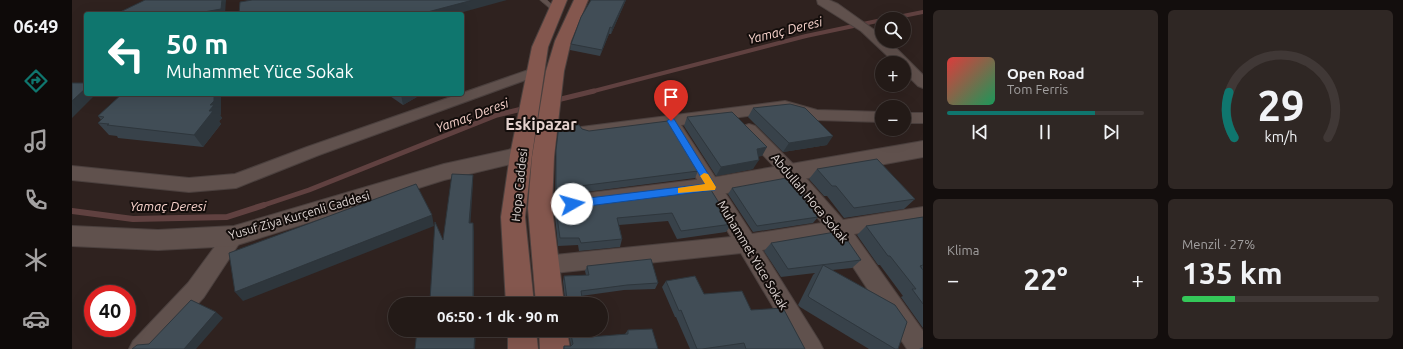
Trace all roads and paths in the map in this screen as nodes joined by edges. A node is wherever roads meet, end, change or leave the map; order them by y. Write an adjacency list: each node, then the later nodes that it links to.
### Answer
1 (543, 0): 3 (lane)
2 (581, 0): 6 (main road, Hopa Caddesi)
3 (558, 5): 6 (main road, Hopa Caddesi)
4 (827, 5): 5 (street)
5 (894, 56)
6 (546, 71): 16 (main road, Hopa Caddesi); 17 (street)
7 (911, 71): 8 (street)
8 (923, 83)
9 (732, 113): 10 (street); 13 (street); 18 (street, Abdullah Hoca Sokak)
10 (875, 117)
11 (911, 118): 12 (street)
12 (923, 118)
13 (671, 121): 14 (street); 19 (street, Muhammet Yüce Sokak)
14 (587, 131)
15 (923, 149): 18 (street)
16 (532, 156): 20 (main road, Hopa Caddesi); 24 (street, Yusuf Ziya Kurçenli Caddesi); 27 (main road, Hopa Caddesi)
17 (72, 173)
18 (791, 173): 19 (street); 22 (street, Abdullah Hoca Sokak)
19 (711, 187): 20 (street); 25 (street, Muhammet Yüce Sokak)
20 (540, 208): 26 (main road, Hopa Caddesi)
21 (923, 215): 22 (street)
22 (839, 229): 25 (street); 35 (street, Abdullah Hoca Sokak)
23 (72, 236): 24 (street, Yusuf Ziya Kurçenli Caddesi)
24 (234, 236): 31 (street)
25 (746, 244): 26 (street); 34 (street, Muhammet Yüce Sokak)
26 (545, 265): 28 (main road, Hopa Caddesi)
27 (519, 297)
28 (549, 297)
29 (523, 337): 32 (main road)
30 (554, 337): 33 (main road)
31 (141, 349)
32 (524, 349)
33 (555, 349)
34 (811, 349)
35 (921, 349)

